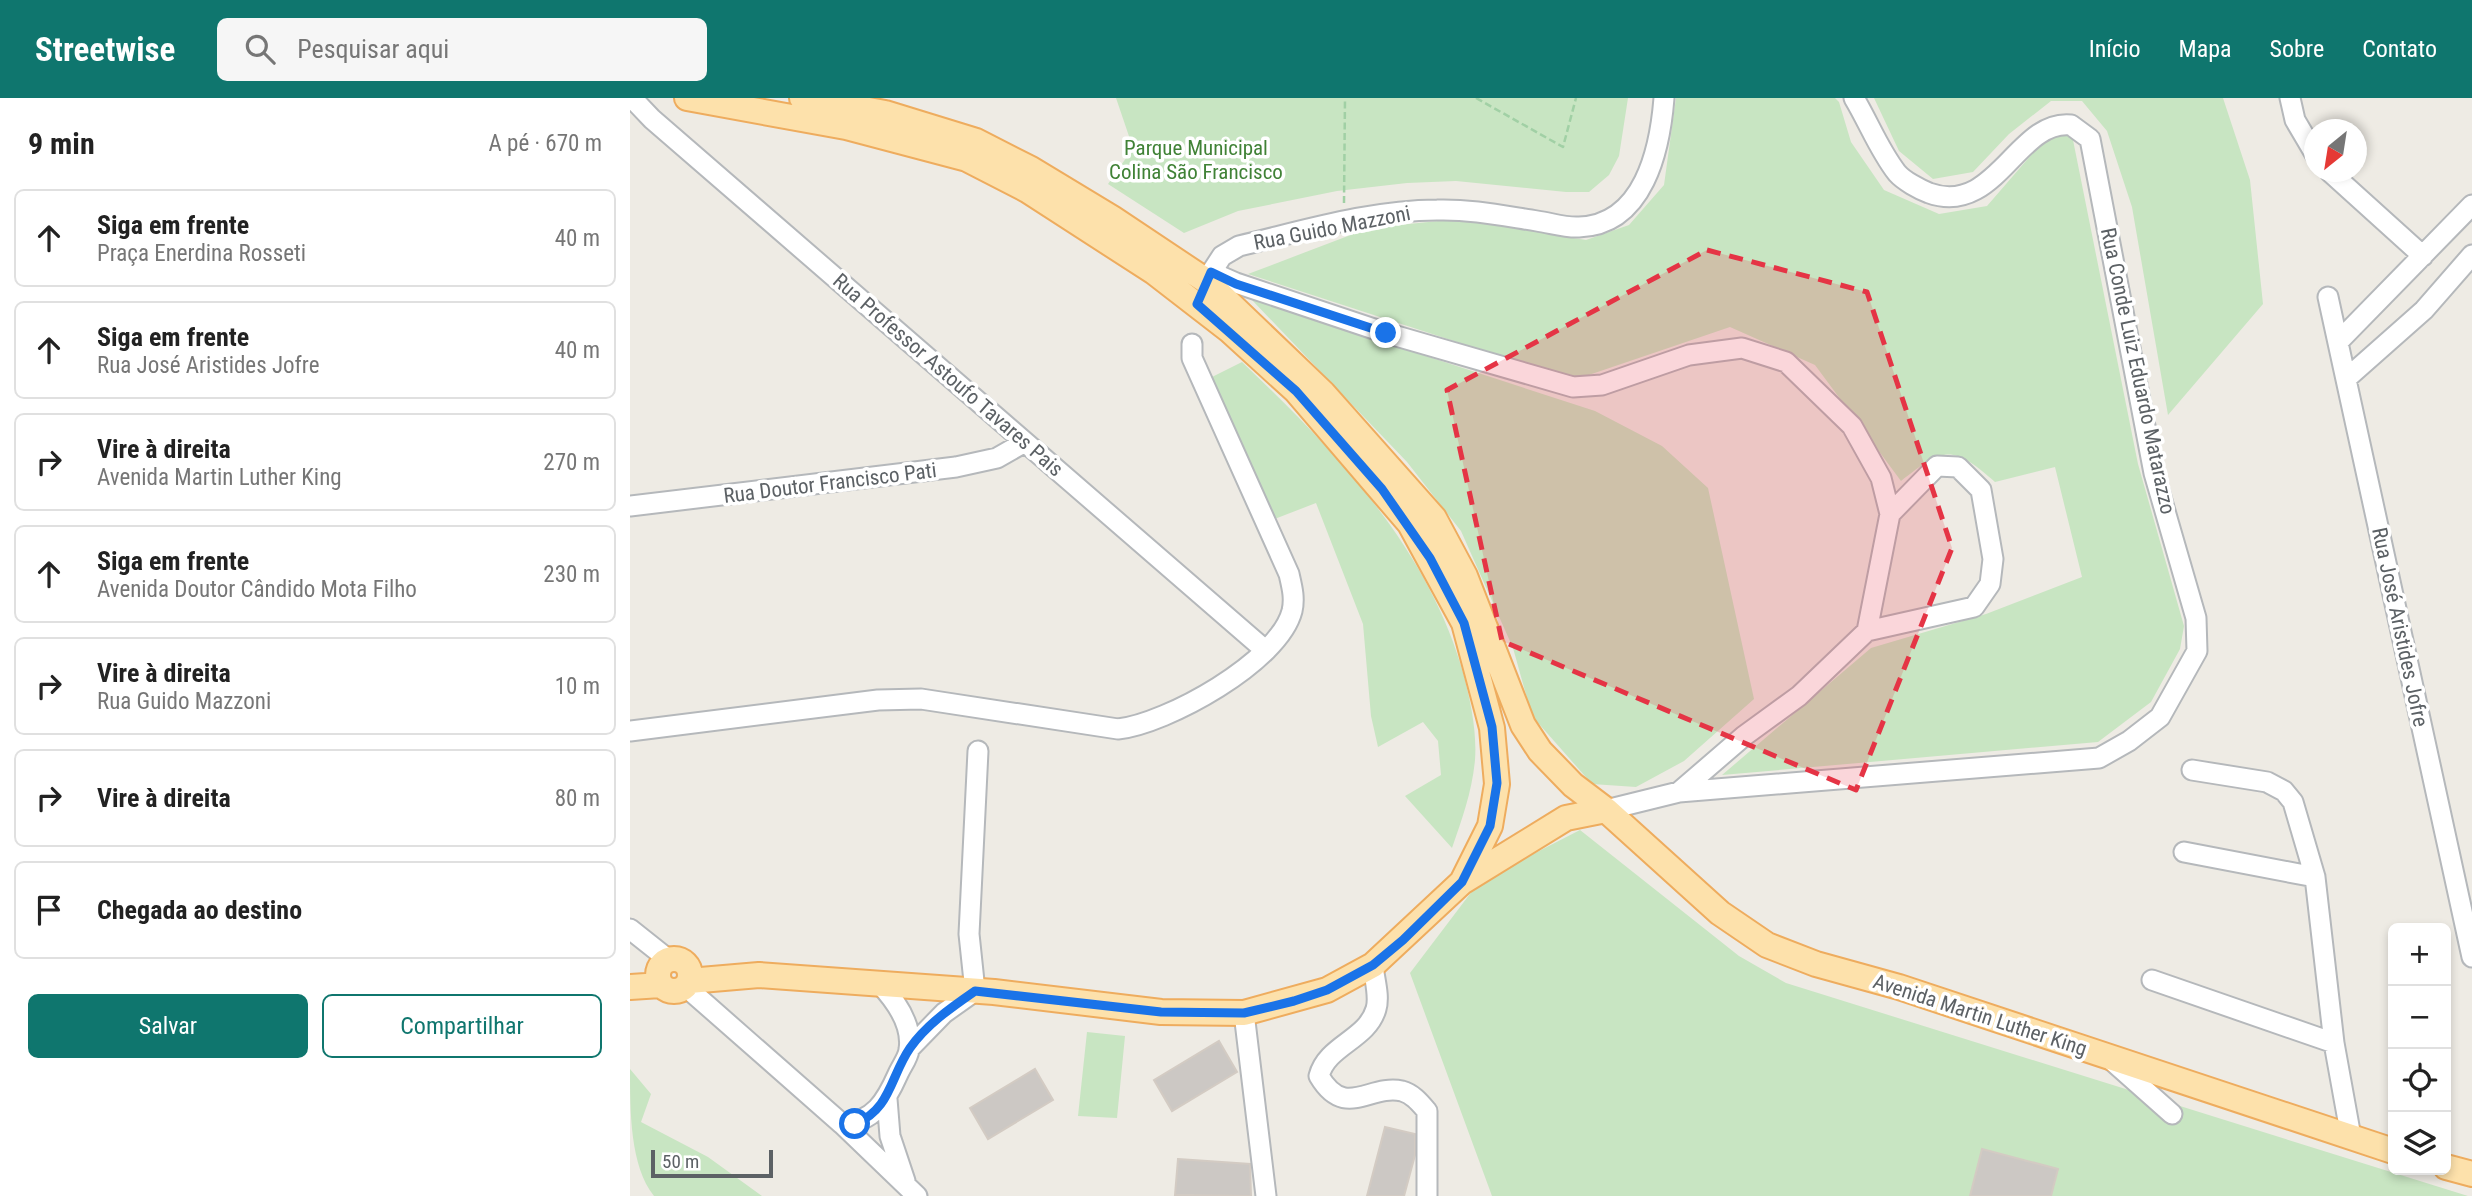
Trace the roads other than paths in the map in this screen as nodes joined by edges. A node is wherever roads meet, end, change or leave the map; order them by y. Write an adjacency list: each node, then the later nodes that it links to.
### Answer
1 (632, 98): 21 (street, Rua Professor Astoufo Tavares Pais)
2 (687, 98): 8 (main road)
3 (802, 98): 7 (main road)
4 (1664, 98): 15 (street, Rua Guido Mazzoni)
5 (1854, 98): 32 (street, Rua Conde Luiz Eduardo Matarazzo)
6 (2290, 98): 9 (street)
7 (858, 103): 10 (main road)
8 (763, 104): 10 (main road)
9 (2304, 135)
10 (972, 150): 15 (main road, Avenida Martin Luther King); 17 (main road)
11 (2341, 182): 14 (street)
12 (2472, 205): 14 (street)
13 (2472, 255): 20 (street)
14 (2423, 256): 18 (street)
15 (1208, 276): 17 (street, Rua Guido Mazzoni); 23 (street); 28 (main road, Avenida Martin Luther King)
16 (2329, 297): 18 (street, Rua José Aristides Jofre)
17 (1197, 304): 29 (main road)
18 (2338, 342): 20 (street, Rua José Aristides Jofre)
19 (1192, 344): 25 (street)
20 (2346, 379): 41 (street, Rua José Aristides Jofre)
21 (1025, 442): 22 (street, Rua Doutor Francisco Pati); 25 (street, Rua Professor Astoufo Tavares Pais)
22 (630, 506)
23 (1890, 514): 24 (street); 24 (street)
24 (1867, 631): 32 (street)
25 (1265, 650): 26 (street)
26 (630, 731)
27 (978, 751): 47 (street)
28 (1540, 751): 29 (main road); 31 (main road, Avenida Martin Luther King)
29 (1497, 763): 35 (main road)
30 (2192, 770): 38 (street)
31 (1573, 785): 33 (main road, Avenida Martin Luther King); 34 (main road)
32 (1679, 792): 33 (street, Rua Conde Luiz Eduardo Matarazzo)
33 (1606, 810): 34 (main road); 51 (main road, Avenida Martin Luther King)
34 (1566, 818): 36 (main road)
35 (1490, 826): 36 (main road); 39 (main road)
36 (1516, 849): 39 (main road)
37 (2184, 852): 38 (street)
38 (2315, 877): 49 (street)
39 (1462, 882): 42 (main road)
40 (630, 932): 43 (street)
41 (2472, 957)
42 (1373, 965): 48 (main road); 61 (street)
43 (672, 975): 45 (main road); 46 (main road); 54 (street)
44 (2152, 980): 49 (street)
45 (879, 983): 47 (main road); 50 (street)
46 (630, 985)
47 (975, 991): 48 (main road); 50 (street)
48 (1244, 1013): 60 (street)
49 (2333, 1043): 55 (street)
50 (909, 1049): 52 (street)
51 (2107, 1056): 53 (street); 55 (main road, Avenida Martin Luther King)
52 (887, 1099): 54 (street); 59 (street)
53 (2172, 1114)
54 (842, 1124): 59 (street)
55 (2351, 1138): 56 (main road, Avenida Martin Luther King)
56 (2388, 1149)
57 (2451, 1168): 58 (main road)
58 (2472, 1174)
59 (912, 1191)
60 (1266, 1196)
61 (1427, 1196)

